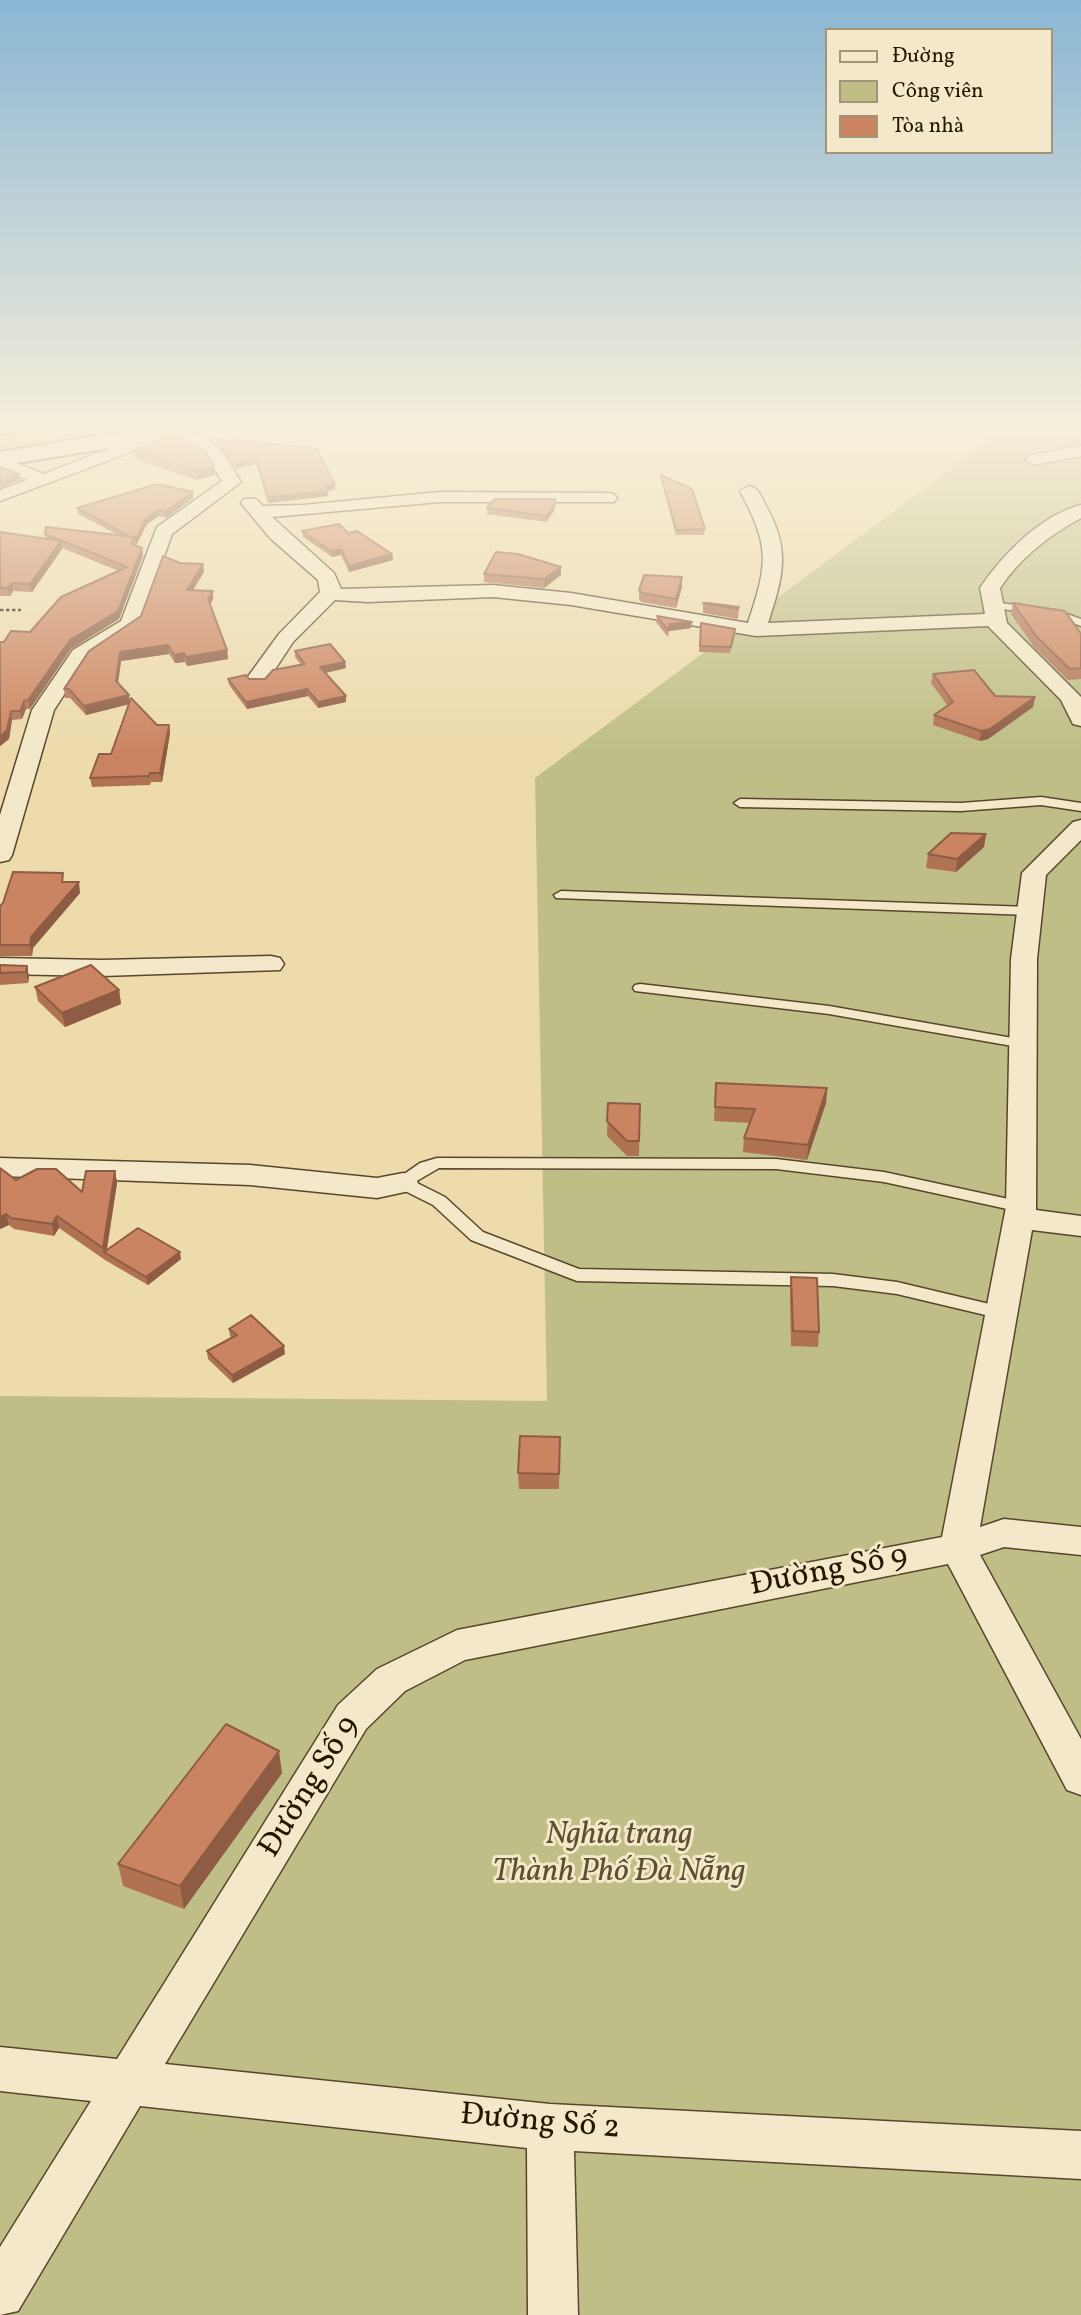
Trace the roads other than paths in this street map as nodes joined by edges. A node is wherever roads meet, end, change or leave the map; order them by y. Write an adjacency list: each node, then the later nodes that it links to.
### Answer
1 (162, 536): 14 (street)
2 (279, 536): 5 (street)
3 (772, 536): 8 (street)
4 (1043, 536): 6 (street)
5 (330, 594): 8 (street); 9 (street)
6 (994, 613): 7 (lane); 8 (street); 10 (street)
7 (1081, 623)
8 (757, 630)
9 (258, 678)
10 (1081, 719)
11 (740, 803): 12 (lane)
12 (1081, 807)
13 (1081, 827): 16 (street)
14 (0, 855)
15 (561, 895): 16 (lane)
16 (1030, 911): 20 (street)
17 (271, 964): 18 (street)
18 (0, 966)
19 (640, 988): 20 (lane)
20 (1024, 1044): 23 (street)
21 (0, 1167): 22 (street)
22 (403, 1183): 23 (lane); 25 (lane)
23 (1020, 1213): 24 (street); 25 (street)
24 (1081, 1226)
25 (1002, 1313): 27 (street)
26 (1081, 1541): 27 (street, Đường Số 9)
27 (958, 1548): 28 (street); 30 (street, Đường Số 9)
28 (1081, 1779)
29 (0, 2069): 30 (street, Đường Số 2)
30 (130, 2084): 31 (street, Đường Số 2); 33 (street, Đường Số 9)
31 (550, 2127): 32 (street, Đường Số 2); 34 (street)
32 (1081, 2155)
33 (0, 2293)
34 (553, 2315)

